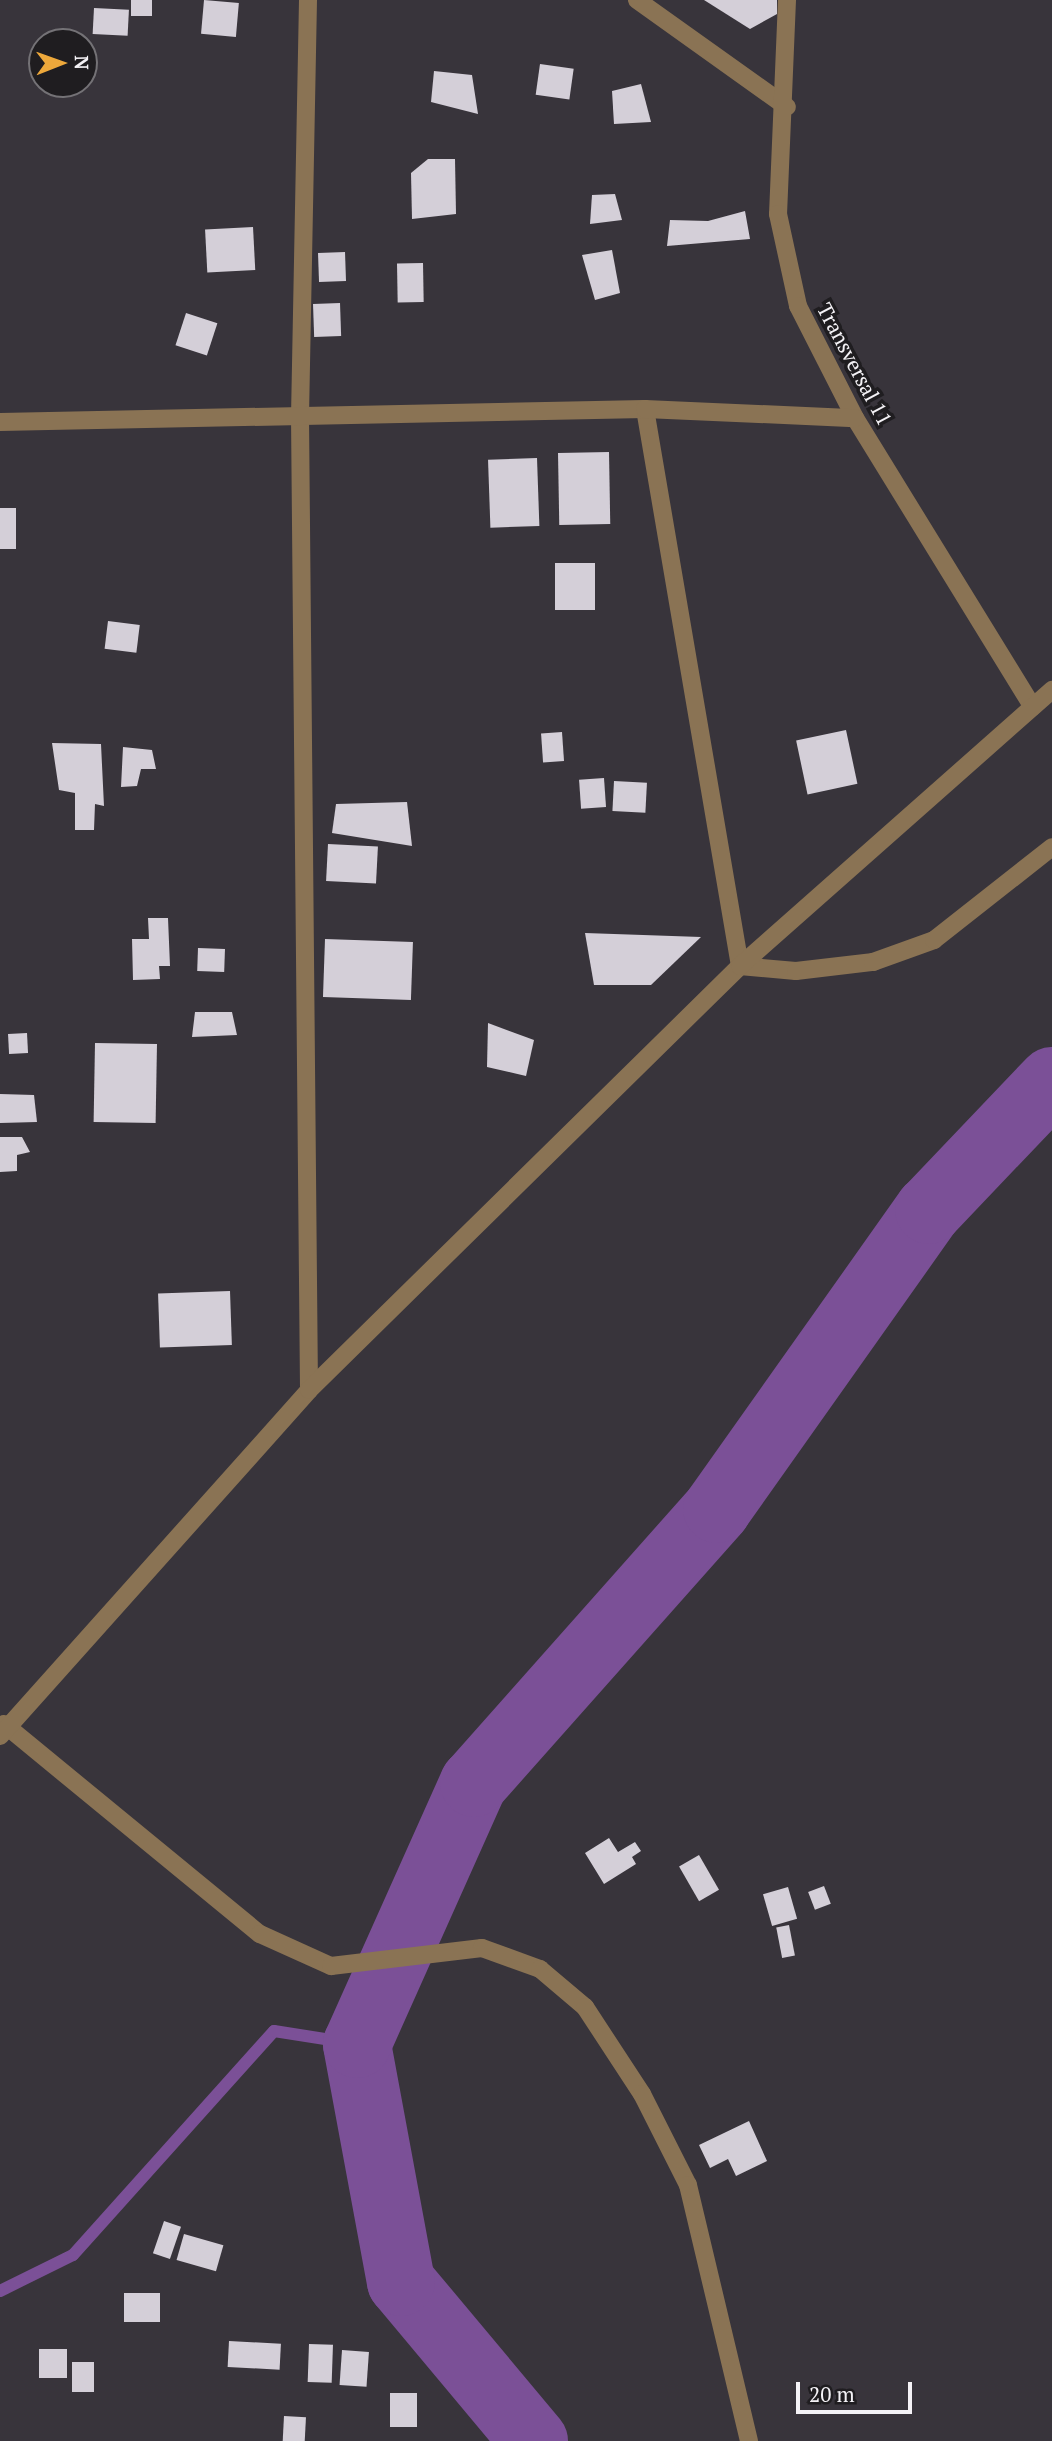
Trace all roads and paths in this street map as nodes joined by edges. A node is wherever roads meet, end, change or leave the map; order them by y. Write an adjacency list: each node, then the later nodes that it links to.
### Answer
1 (308, 0): 6 (street)
2 (637, 0): 4 (street)
3 (787, 0): 4 (street, Transversal 11)
4 (787, 107): 7 (street, Transversal 11)
5 (645, 409): 6 (street); 7 (street); 12 (street)
6 (300, 416): 8 (street); 13 (street)
7 (855, 418): 10 (street, Transversal 11)
8 (0, 422)
9 (1052, 691): 10 (street)
10 (1033, 707): 12 (street)
11 (1052, 847): 12 (street)
12 (740, 966): 13 (street)
13 (309, 1390): 14 (street)
14 (4, 1728): 15 (street)
15 (749, 2441)

